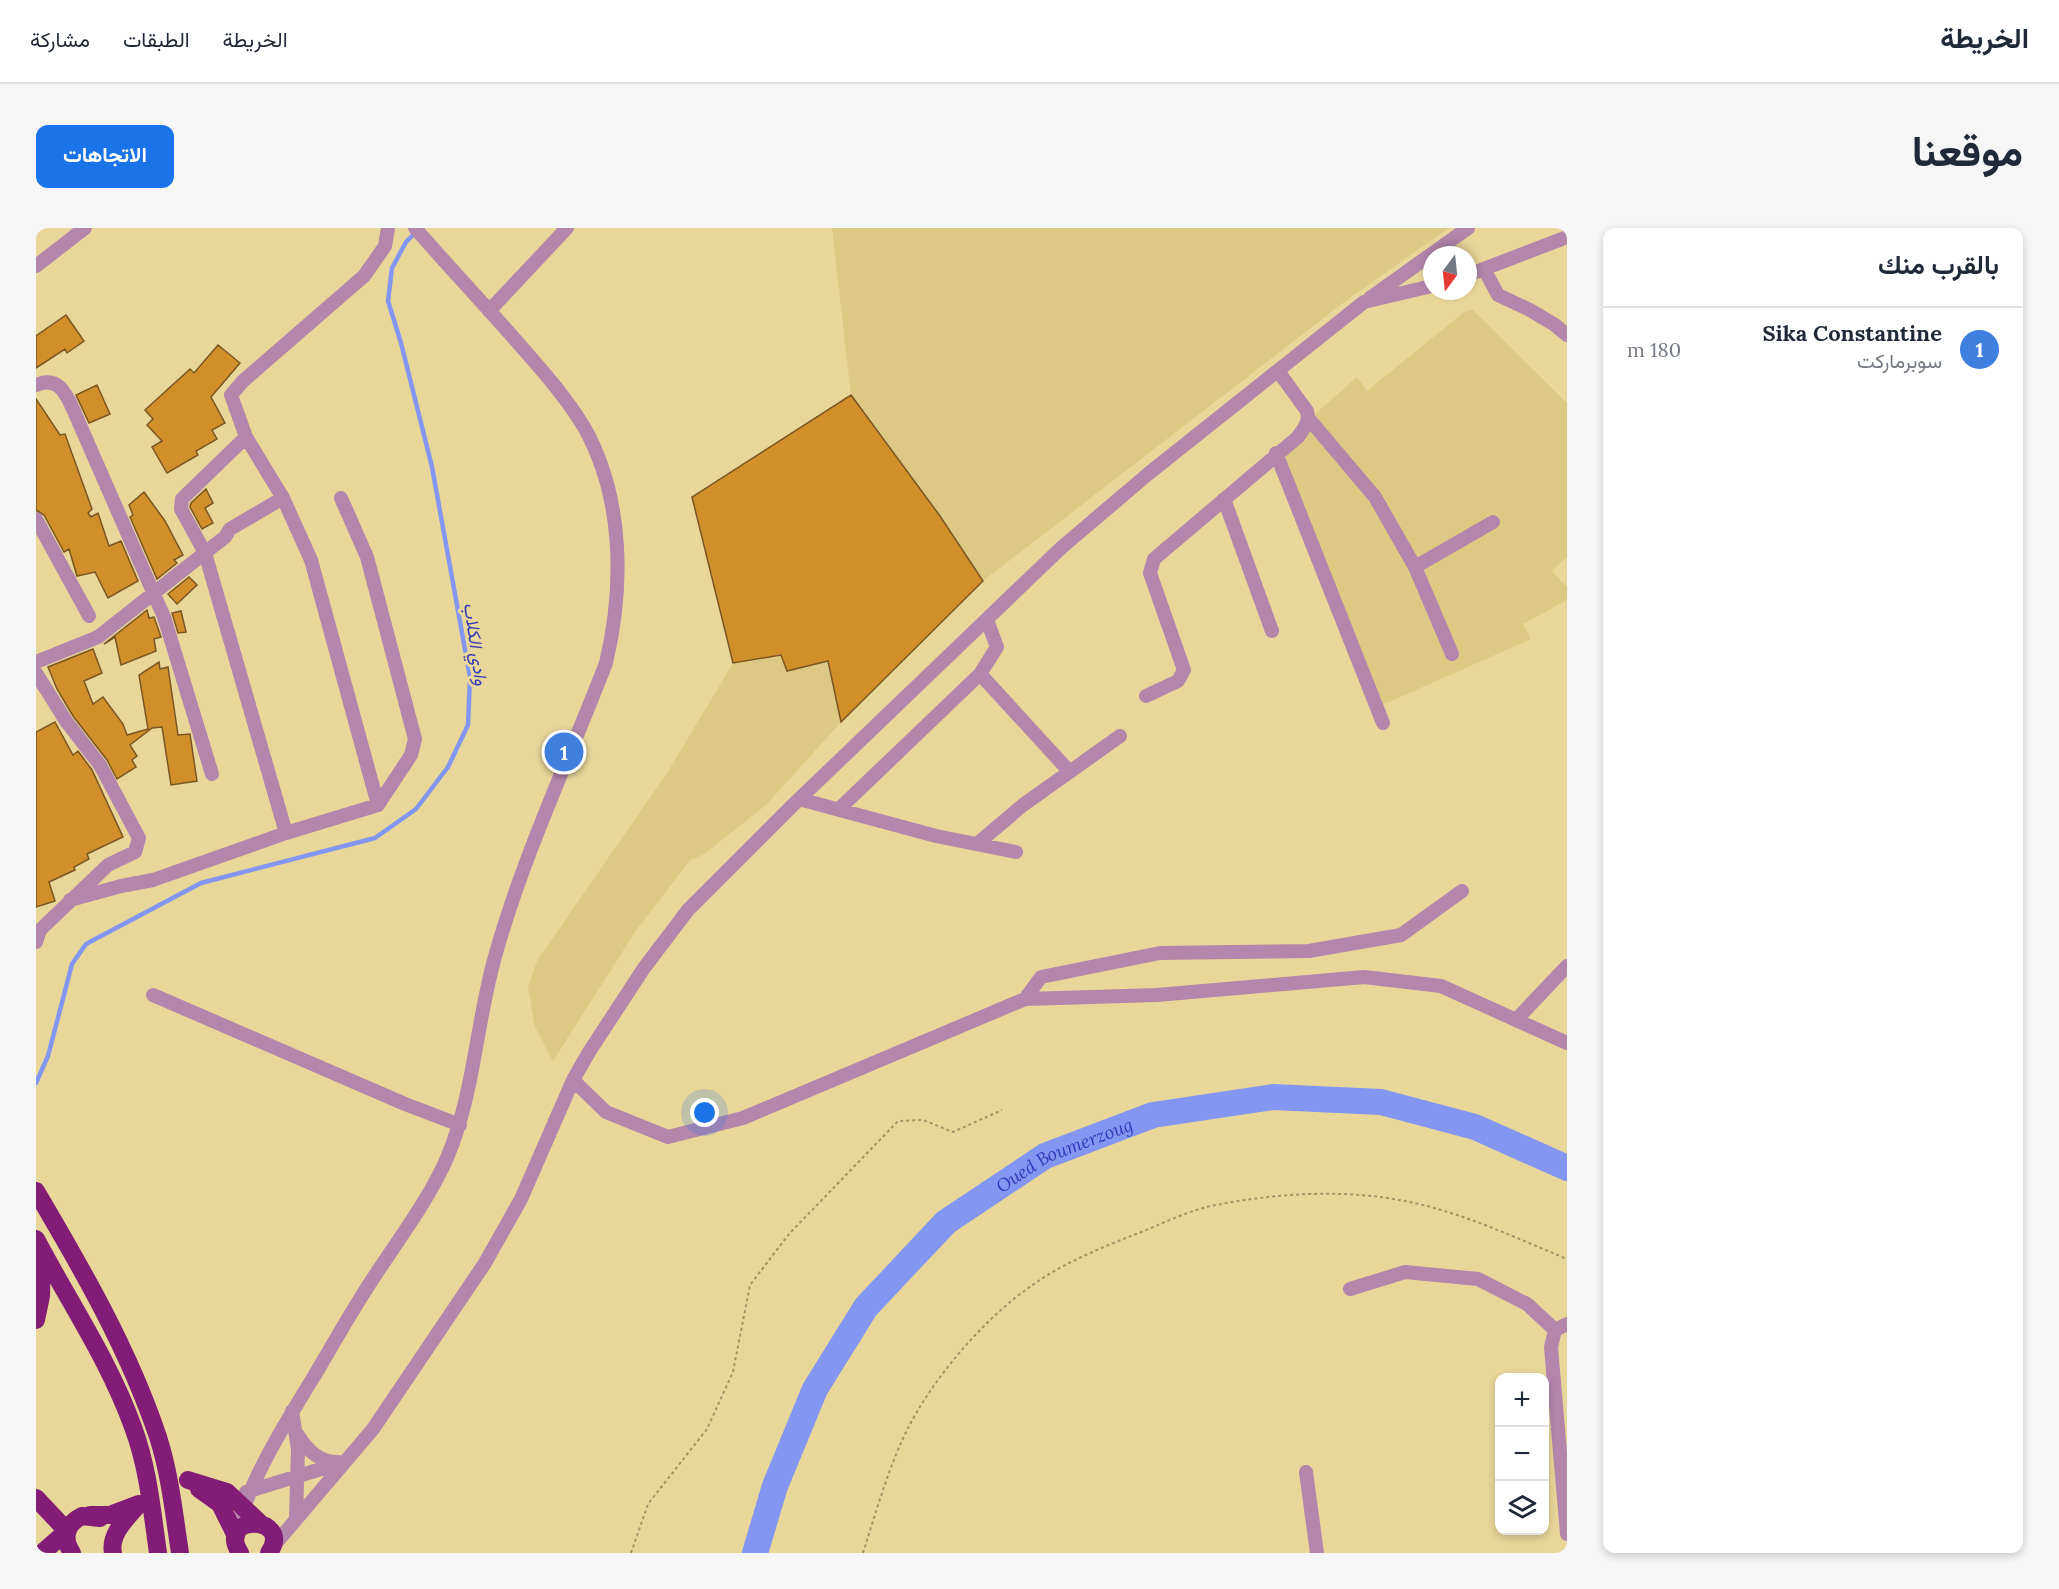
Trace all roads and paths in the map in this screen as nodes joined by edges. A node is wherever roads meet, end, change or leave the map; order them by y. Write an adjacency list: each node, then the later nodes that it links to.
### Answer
1 (85, 228): 7 (street)
2 (388, 228): 17 (street)
3 (415, 228): 12 (street)
4 (567, 228): 12 (street)
5 (1468, 228): 11 (street)
6 (1567, 237): 8 (street)
7 (36, 266)
8 (1484, 269): 9 (street); 13 (street)
9 (1477, 272)
10 (1423, 288): 11 (street)
11 (1364, 302): 14 (street)
12 (489, 311): 55 (street)
13 (1567, 335)
14 (1278, 371): 16 (street); 28 (street)
15 (36, 385): 26 (street)
16 (1309, 418): 18 (street); 25 (street)
17 (246, 437): 19 (street); 24 (street)
18 (1276, 453): 21 (street); 35 (street)
19 (283, 498): 24 (street); 40 (street)
20 (341, 498): 40 (street)
21 (1224, 499): 29 (street); 34 (street)
22 (36, 519): 27 (street)
23 (1493, 522): 25 (street)
24 (205, 553): 26 (street); 42 (street)
25 (1415, 567): 30 (street)
26 (151, 593): 31 (street); 38 (street)
27 (88, 616)
28 (987, 620): 33 (street); 39 (street)
29 (1272, 631)
30 (1452, 654)
31 (36, 662)
32 (36, 674): 46 (street)
33 (980, 674): 37 (street); 41 (street)
34 (1146, 696)
35 (1383, 723)
36 (1120, 736): 37 (street)
37 (1069, 771): 43 (street)
38 (212, 774)
39 (799, 799): 41 (street); 53 (street)
40 (378, 805): 42 (street)
41 (839, 809): 43 (street)
42 (286, 832): 46 (street)
43 (977, 844): 44 (street)
44 (1016, 852)
45 (1462, 891): 50 (street)
46 (70, 900): 47 (street)
47 (38, 930)
48 (1567, 966): 51 (street)
49 (153, 995): 55 (street)
50 (1025, 999): 51 (street); 53 (street)
51 (1516, 1020): 52 (street)
52 (1567, 1043)
53 (573, 1080): 64 (street)
54 (1002, 1110): 81 (path)
55 (460, 1125): 62 (street)
56 (37, 1194): 80 (highway)
57 (39, 1245): 60 (highway); 79 (highway)
58 (1567, 1258): 82 (path)
59 (1350, 1289): 61 (street)
60 (36, 1320)
61 (1561, 1327): 73 (street)
62 (292, 1411): 63 (street); 68 (street)
63 (295, 1431): 64 (street); 66 (street)
64 (344, 1462): 66 (street); 70 (street)
65 (1306, 1472): 83 (street)
66 (297, 1475): 68 (street); 70 (street)
67 (36, 1498): 72 (highway)
68 (247, 1500): 71 (highway); 74 (street); 74 (highway)
69 (90, 1515): 72 (highway); 75 (highway); 75 (highway)
70 (296, 1519): 76 (street)
71 (260, 1523): 74 (highway); 76 (highway)
72 (67, 1531): 77 (highway); 78 (highway)
73 (1567, 1534)
74 (238, 1544)
75 (110, 1550)
76 (270, 1552)
77 (42, 1553)
78 (72, 1553)
79 (158, 1553)
80 (180, 1553)
81 (631, 1553)
82 (863, 1553)
83 (1317, 1553)

